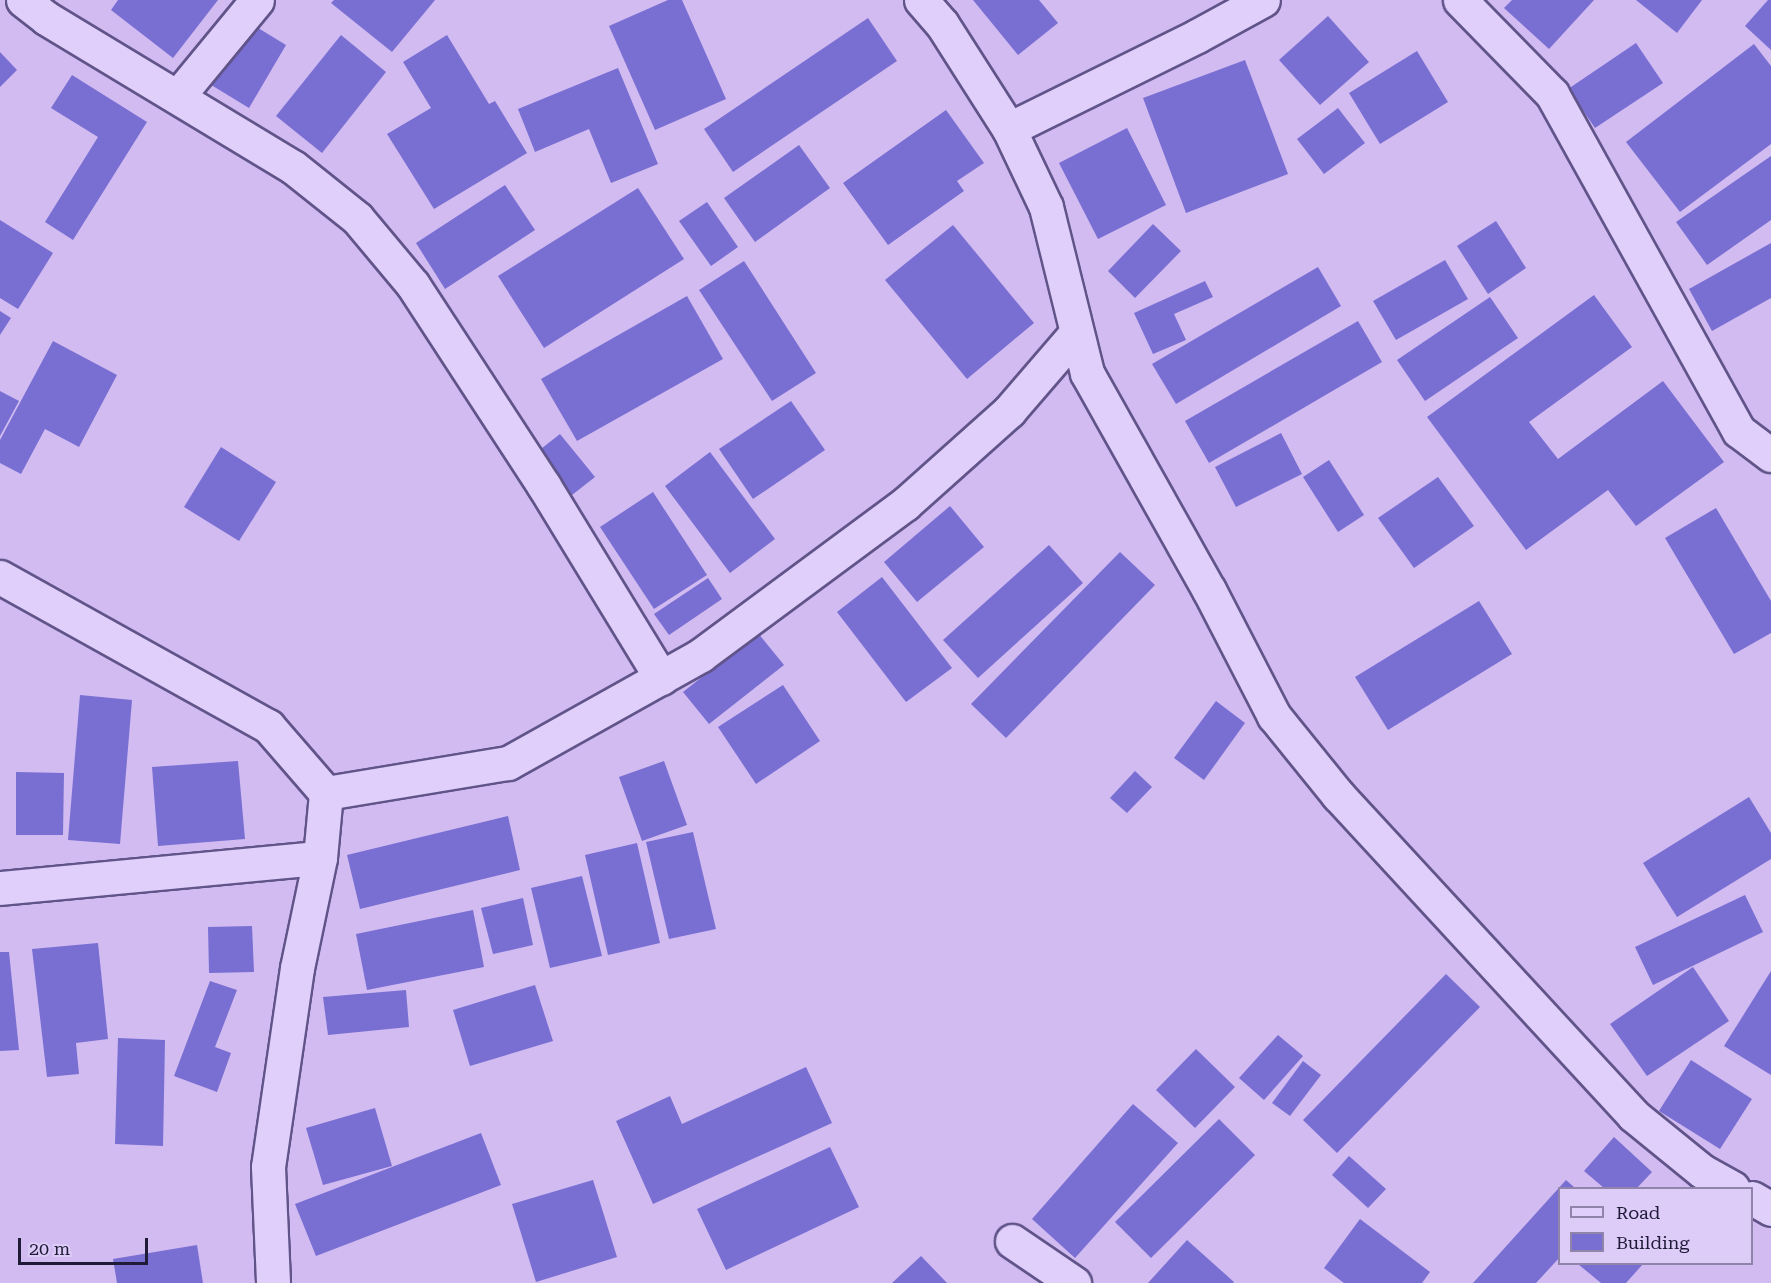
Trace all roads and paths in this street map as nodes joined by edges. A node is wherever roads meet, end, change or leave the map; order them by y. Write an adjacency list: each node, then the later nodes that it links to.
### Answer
1 (23, 0): 6 (street)
2 (257, 0): 6 (street)
3 (921, 0): 7 (street)
4 (1263, 0): 7 (street)
5 (1460, 0): 9 (street)
6 (178, 96): 11 (street)
7 (1009, 129): 8 (street)
8 (1076, 333): 11 (street); 15 (street)
9 (1771, 455)
10 (0, 577): 12 (street)
11 (661, 678): 12 (street)
12 (326, 793): 13 (street)
13 (320, 858): 14 (street); 19 (street)
14 (0, 888)
15 (1732, 1187)
16 (1753, 1199): 17 (street)
17 (1771, 1209)
18 (1012, 1241): 20 (street)
19 (273, 1283)
20 (1074, 1283)

